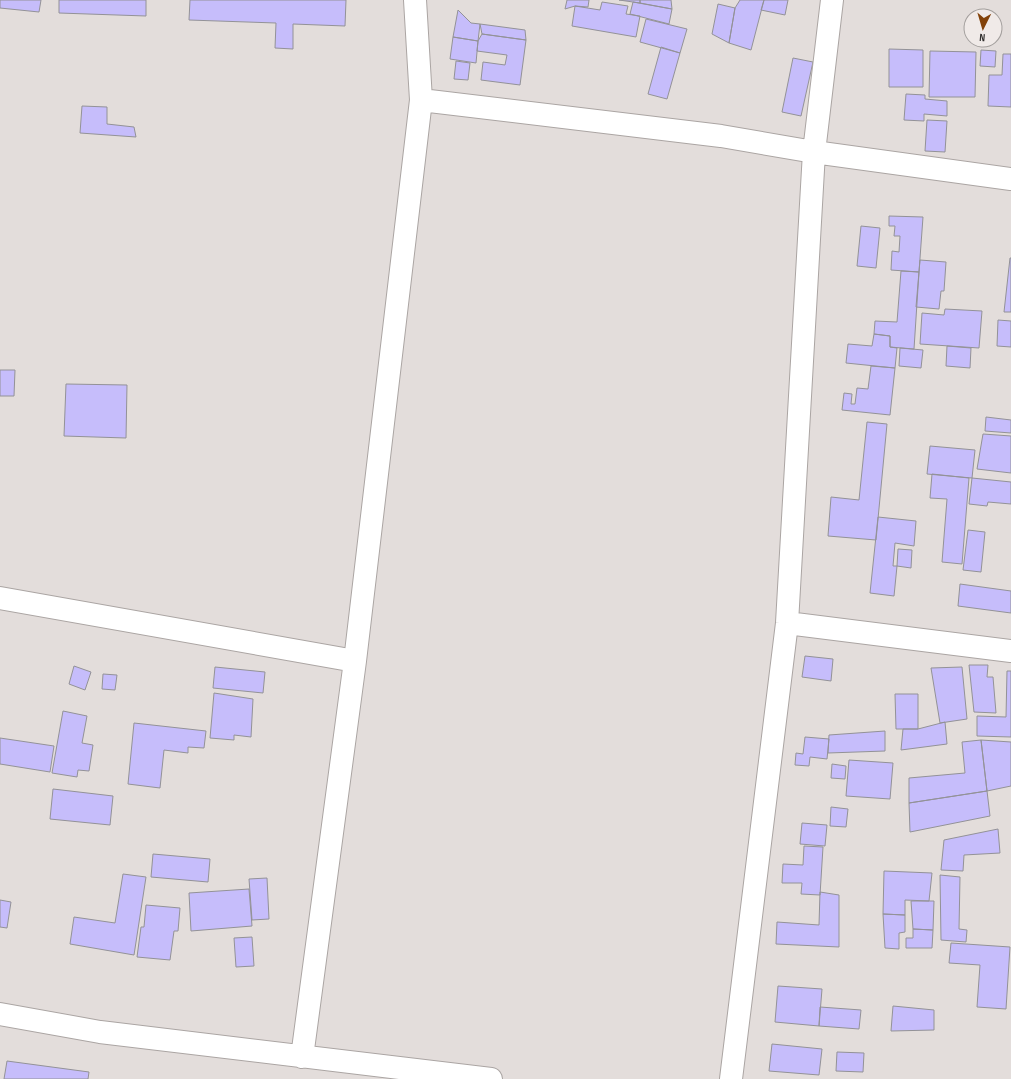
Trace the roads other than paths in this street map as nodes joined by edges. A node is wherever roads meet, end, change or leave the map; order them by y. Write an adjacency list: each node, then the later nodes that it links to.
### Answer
1 (415, 0): 3 (street)
2 (832, 0): 4 (street)
3 (421, 100): 4 (street); 9 (street)
4 (814, 152): 5 (street); 7 (street)
5 (1011, 179)
6 (0, 598): 9 (street)
7 (787, 623): 8 (street); 13 (street)
8 (1011, 652)
9 (355, 661): 11 (street)
10 (0, 1014): 11 (street)
11 (302, 1056): 12 (street)
12 (491, 1079)
13 (731, 1079)

